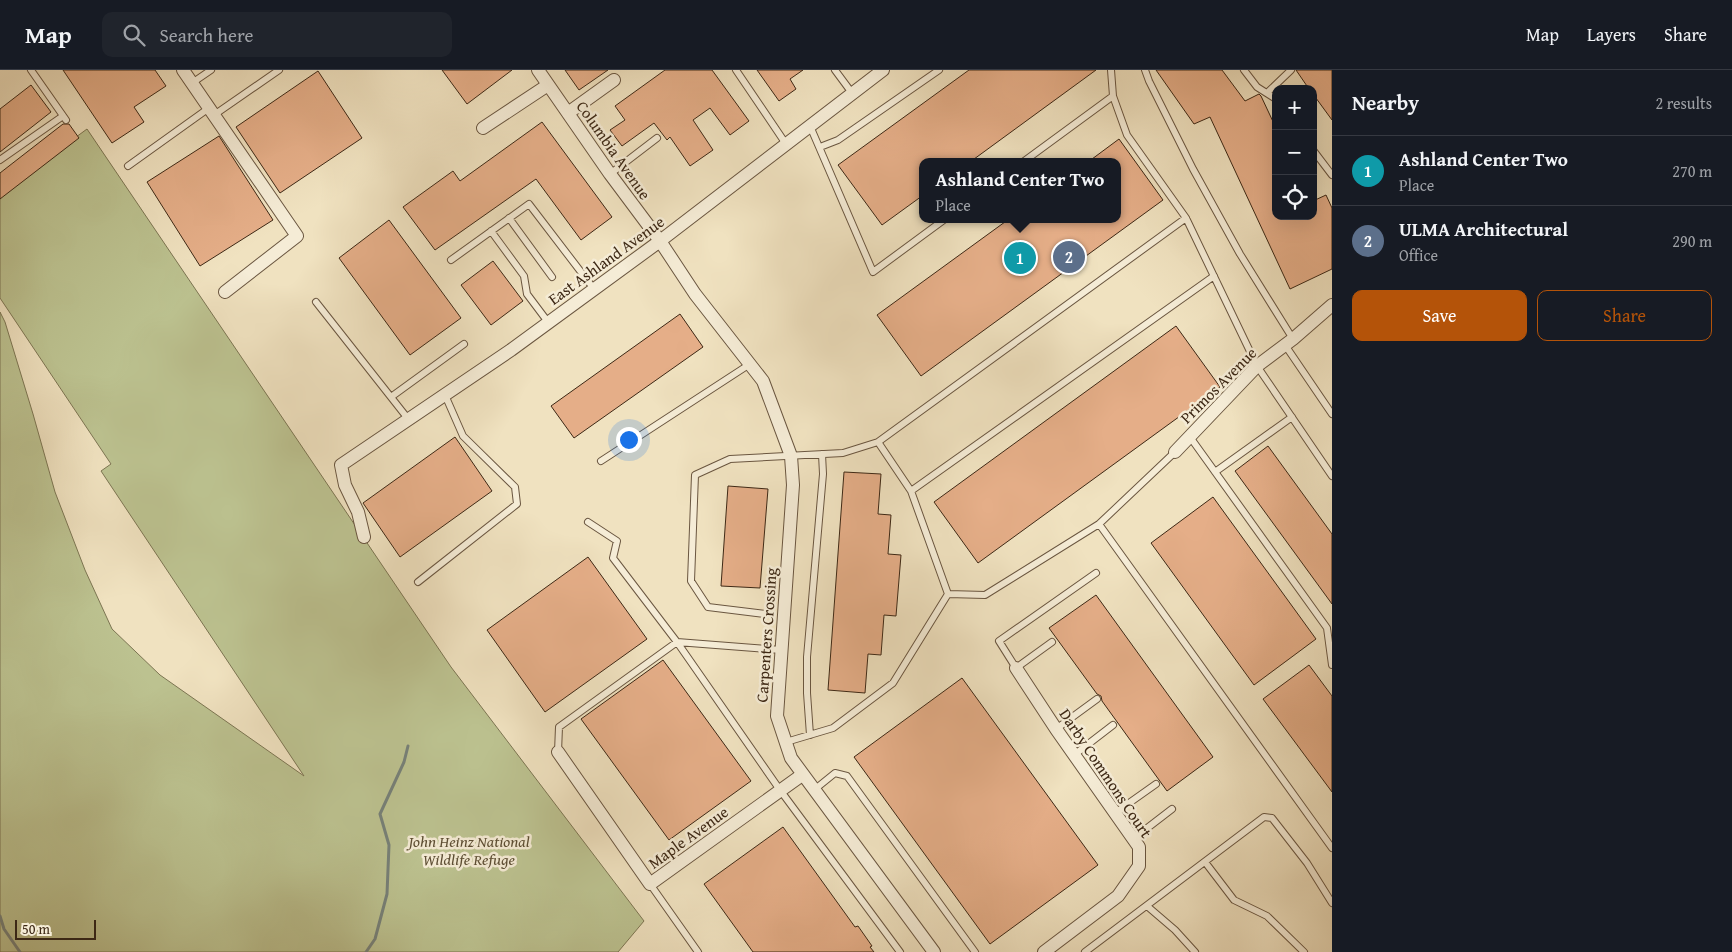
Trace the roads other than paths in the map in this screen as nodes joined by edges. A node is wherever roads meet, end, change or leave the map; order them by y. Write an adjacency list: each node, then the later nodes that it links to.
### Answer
1 (31, 70): 30 (lane)
2 (184, 70): 16 (street)
3 (211, 70): 16 (lane)
4 (279, 70): 21 (lane)
5 (538, 70): 15 (street, Columbia Avenue)
6 (736, 70): 26 (lane)
7 (835, 70): 18 (lane)
8 (883, 70): 18 (street, East Ashland Avenue)
9 (939, 70): 27 (lane)
10 (1111, 70): 20 (lane)
11 (1145, 70): 48 (lane)
12 (1244, 70): 17 (lane)
13 (1292, 70): 17 (lane)
14 (614, 80): 22 (street)
15 (548, 84): 22 (street, Columbia Avenue); 24 (street)
16 (194, 86): 21 (street)
17 (1267, 92): 19 (lane)
18 (852, 94): 23 (street, East Ashland Avenue)
19 (1272, 95)
20 (1113, 96): 29 (lane); 35 (lane)
21 (211, 111): 31 (lane); 43 (street)
22 (568, 113): 32 (street, Columbia Avenue)
23 (810, 126): 26 (street, East Ashland Avenue); 27 (lane)
24 (483, 128)
25 (657, 138): 32 (lane)
26 (786, 144): 38 (street, East Ashland Avenue)
27 (820, 147): 36 (lane)
28 (1317, 155): 33 (lane)
29 (1029, 158)
30 (0, 160)
31 (128, 166)
32 (610, 174): 38 (street, Columbia Avenue)
33 (1332, 175)
34 (509, 218): 37 (lane); 41 (lane); 42 (lane)
35 (1186, 218): 40 (lane); 58 (lane)
36 (940, 223)
37 (491, 231): 39 (lane); 46 (lane)
38 (660, 241): 42 (street, East Ashland Avenue); 47 (street, Columbia Avenue)
39 (451, 260)
40 (1214, 276): 51 (lane); 65 (lane)
41 (552, 277)
42 (594, 289): 46 (street, East Ashland Avenue)
43 (225, 292)
44 (316, 302): 53 (lane)
45 (1332, 306): 48 (street, Primos Avenue)
46 (548, 322): 52 (street, East Ashland Avenue)
47 (716, 322): 50 (street, Carpenters Crossing)
48 (1289, 342): 51 (street, Primos Avenue); 54 (lane)
49 (464, 344): 53 (lane)
50 (750, 364): 61 (street, Carpenters Crossing); 62 (lane)
51 (1257, 366): 55 (lane); 57 (street, Primos Avenue)
52 (445, 395): 56 (street, East Ashland Avenue); 70 (lane)
53 (391, 397): 56 (lane)
54 (1332, 414)
55 (1292, 417): 63 (lane); 64 (lane)
56 (409, 420): 68 (street, East Ashland Avenue)
57 (1190, 437): 59 (street, Primos Avenue); 63 (lane)
58 (878, 442): 60 (lane); 65 (lane)
59 (1176, 452): 67 (lane)
60 (822, 454): 61 (lane); 81 (lane)
61 (791, 456): 72 (lane); 75 (street, Carpenters Crossing)
62 (601, 461)
63 (1215, 472): 76 (lane)
64 (1332, 476)
65 (911, 491): 71 (lane)
66 (588, 522): 73 (lane)
67 (1099, 524): 71 (lane); 92 (lane)
68 (364, 537)
69 (1096, 573): 77 (lane)
70 (418, 582)
71 (948, 594): 81 (lane)
72 (765, 614)
73 (677, 642): 75 (lane); 83 (lane); 87 (lane)
74 (1052, 642): 77 (lane)
75 (781, 650): 82 (street, Carpenters Crossing)
76 (1332, 666)
77 (1016, 668): 80 (street, Darby Commons Court)
78 (1097, 699): 80 (lane)
79 (1113, 725): 84 (lane)
80 (1056, 728): 84 (street, Darby Commons Court)
81 (810, 735): 82 (lane)
82 (786, 742): 85 (street, Carpenters Crossing)
83 (558, 752): 94 (street, Maple Avenue)
84 (1074, 755): 90 (street, Darby Commons Court)
85 (802, 775): 87 (street, Maple Avenue); 88 (street, Carpenters Crossing)
86 (1156, 784): 90 (lane)
87 (780, 790): 94 (street, Maple Avenue); 98 (lane)
88 (814, 790): 99 (street, Carpenters Crossing); 100 (lane)
89 (1172, 809): 91 (lane)
90 (1115, 813): 91 (street, Darby Commons Court)
91 (1133, 839): 101 (street, Darby Commons Court)
92 (1332, 848)
93 (1205, 862): 95 (lane); 96 (lane); 104 (lane)
94 (650, 884): 97 (lane)
95 (1332, 903)
96 (1147, 906): 102 (lane); 103 (lane)
97 (698, 952)
98 (900, 952)
99 (934, 952)
100 (975, 952)
101 (1044, 952)
102 (1085, 952)
103 (1196, 952)
104 (1304, 952)

